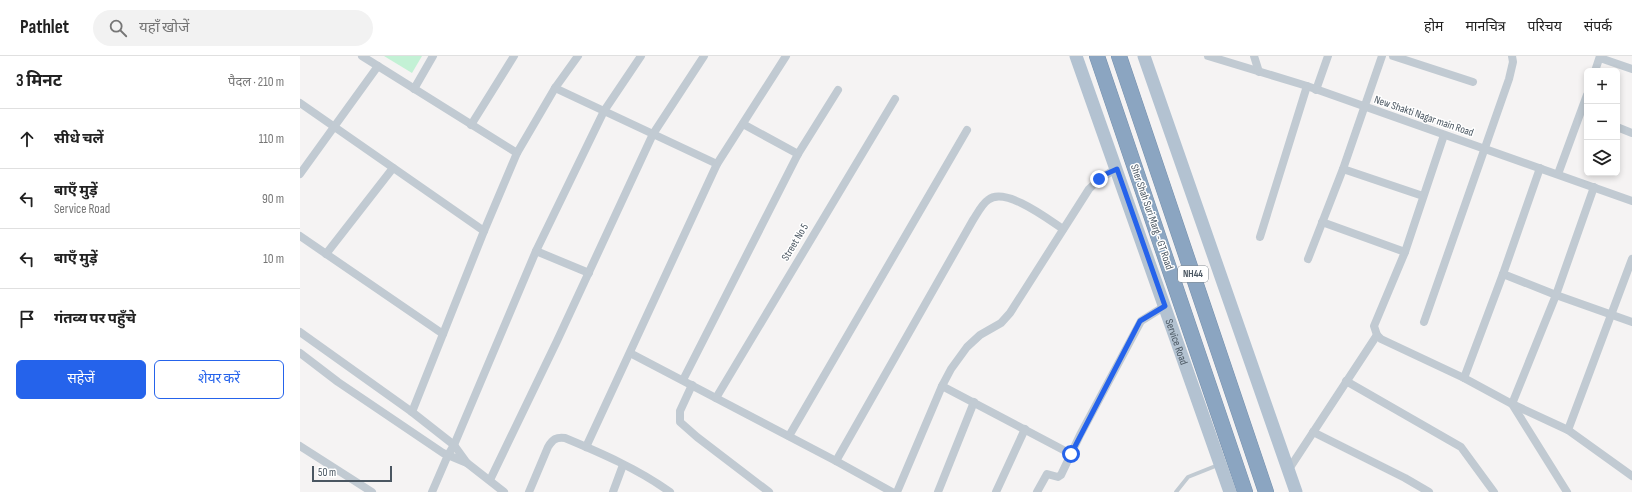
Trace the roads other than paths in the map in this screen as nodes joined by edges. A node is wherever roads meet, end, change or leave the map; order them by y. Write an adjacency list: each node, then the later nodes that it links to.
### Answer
1 (362, 56): 19 (street)
2 (433, 56): 26 (street)
3 (514, 56): 35 (street)
4 (578, 56): 25 (street)
5 (640, 56): 32 (street)
6 (704, 56): 40 (street)
7 (786, 56): 34 (street)
8 (1076, 56): 48 (main road, Service Road)
9 (1097, 56): 117 (highway, Sher Shah Suri Marg - GT Road / NH44)
10 (1119, 56): 118 (highway, Sher Shah Suri Marg - GT Road / NH44)
11 (1144, 56): 100 (main road)
12 (1208, 56): 22 (street, New Shakti Nagar main Road)
13 (1254, 56): 22 (street)
14 (1328, 56): 28 (street)
15 (1382, 56): 31 (street)
16 (1394, 56): 23 (street)
17 (1512, 56): 42 (street)
18 (1600, 57): 20 (street); 21 (street)
19 (378, 66): 26 (street); 36 (street)
20 (1596, 68)
21 (1632, 69)
22 (1259, 72): 24 (street, New Shakti Nagar main Road)
23 (1473, 82)
24 (1306, 86): 28 (street, New Shakti Nagar main Road); 59 (street)
25 (555, 88): 32 (street); 43 (street)
26 (414, 89): 35 (street)
27 (838, 90): 44 (street)
28 (1316, 90): 31 (street, New Shakti Nagar main Road)
29 (895, 99): 82 (street, Street No 5)
30 (300, 103): 36 (street)
31 (1365, 107): 41 (street, New Shakti Nagar main Road); 49 (street)
32 (604, 111): 40 (street); 60 (street)
33 (1584, 116): 51 (street)
34 (743, 124): 44 (street); 45 (street)
35 (471, 125): 43 (street)
36 (334, 127): 46 (street); 50 (street)
37 (1620, 129): 39 (street)
38 (967, 130): 89 (street)
39 (1632, 132)
40 (653, 134): 45 (street); 65 (street)
41 (1444, 135): 42 (street, New Shakti Nagar main Road); 53 (street)
42 (1484, 148): 47 (street, New Shakti Nagar main Road); 70 (street)
43 (517, 153): 57 (street)
44 (798, 154): 78 (street)
45 (717, 164): 76 (street)
46 (393, 168): 57 (street); 62 (street)
47 (1540, 168): 51 (street, New Shakti Nagar main Road); 66 (street)
48 (1117, 169): 56 (street); 68 (main road, Service Road)
49 (1342, 169): 53 (street); 55 (street)
50 (300, 174)
51 (1558, 174): 52 (street, New Shakti Nagar main Road)
52 (1594, 187): 54 (street, New Shakti Nagar main Road); 67 (street)
53 (1423, 196): 61 (street)
54 (1632, 200)
55 (1322, 222): 61 (street); 63 (street)
56 (1064, 228): 81 (street); 95 (street)
57 (484, 231): 73 (street)
58 (300, 236): 62 (street)
59 (1260, 236)
60 (536, 251): 65 (street); 91 (street)
61 (1405, 252): 74 (street)
62 (326, 254): 73 (street)
63 (1308, 259)
64 (1632, 259): 69 (street)
65 (589, 273): 102 (street)
66 (1503, 274): 67 (street); 77 (street)
67 (1556, 295): 69 (street); 84 (street)
68 (1165, 306): 93 (street); 98 (main road, Service Road)
69 (1611, 314): 71 (street); 87 (street)
70 (1424, 322)
71 (1632, 322)
72 (300, 332): 85 (street)
73 (443, 334): 85 (street)
74 (1377, 335): 77 (street); 79 (street)
75 (300, 353): 94 (street)
76 (630, 353): 78 (street); 92 (street)
77 (1464, 378): 84 (street)
78 (683, 380): 80 (street)
79 (1346, 381): 88 (street); 121 (street)
80 (692, 385): 82 (street); 109 (street)
81 (942, 386): 83 (street); 111 (street)
82 (716, 398): 89 (street)
83 (974, 402): 86 (street); 112 (street)
84 (1512, 404): 87 (street); 122 (street)
85 (412, 412): 91 (street)
86 (1025, 429): 93 (street); 113 (street)
87 (1568, 430): 101 (street)
88 (1312, 432): 100 (street); 120 (street)
89 (789, 436): 95 (street)
90 (300, 446): 103 (street)
91 (454, 446): 94 (street); 96 (street)
92 (586, 447): 97 (street); 106 (street)
93 (1071, 454): 114 (street)
94 (448, 455): 96 (street); 104 (street)
95 (836, 461): 110 (street)
96 (467, 463): 102 (street)
97 (623, 465): 107 (street); 108 (street)
98 (1220, 465): 115 (lane); 116 (main road, Service Road)
99 (1632, 465): 101 (street)
100 (1289, 469): 119 (main road)
101 (1630, 475)
102 (490, 480): 105 (street)
103 (372, 492)
104 (432, 492)
105 (504, 492)
106 (529, 492)
107 (613, 492)
108 (670, 492)
109 (769, 492)
110 (892, 492)
111 (897, 492)
112 (938, 492)
113 (996, 492)
114 (1037, 492)
115 (1176, 492)
116 (1230, 492)
117 (1244, 492)
118 (1266, 492)
119 (1296, 492)
120 (1429, 492)
121 (1494, 492)
122 (1568, 492)

